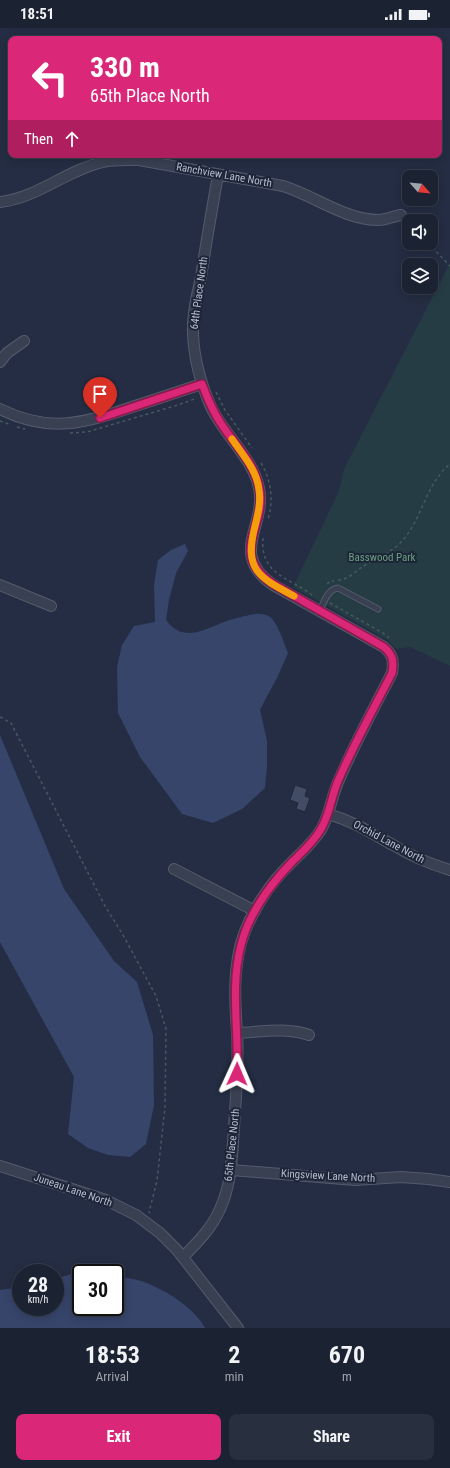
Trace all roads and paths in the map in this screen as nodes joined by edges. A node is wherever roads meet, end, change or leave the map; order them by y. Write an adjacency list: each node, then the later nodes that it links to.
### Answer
1 (218, 175): 2 (street, Ranchview Lane North); 3 (street, Ranchview Lane North); 8 (street, 64th Place North)
2 (0, 202)
3 (401, 215)
4 (435, 250): 5 (path)
5 (450, 266)
6 (24, 341): 7 (street)
7 (0, 362)
8 (202, 384): 9 (street, 64th Place North); 10 (street)
9 (206, 394): 13 (path); 14 (path); 17 (street, 64th Place North)
10 (0, 409)
11 (0, 421): 12 (path)
12 (28, 430)
13 (65, 434)
14 (254, 452)
15 (258, 458): 18 (path)
16 (450, 464): 21 (path)
17 (258, 515): 25 (street, 65th Place North)
18 (267, 522)
19 (263, 534): 22 (path)
20 (0, 585): 23 (street)
21 (324, 587)
22 (325, 600): 24 (lane); 25 (lane); 26 (path)
23 (51, 606)
24 (378, 609)
25 (320, 610): 28 (street, 65th Place North)
26 (393, 641)
27 (0, 717): 37 (path)
28 (328, 814): 30 (street, Orchid Lane North); 31 (street, 65th Place North)
29 (174, 868): 31 (street)
30 (450, 870)
31 (255, 911): 32 (street, 65th Place North)
32 (237, 1033): 33 (street); 35 (street, 65th Place North)
33 (308, 1035)
34 (0, 1166): 38 (street, Juneau Lane North)
35 (231, 1170): 36 (street, Kingsview Lane North); 38 (street, 65th Place North)
36 (450, 1182)
37 (149, 1212)
38 (183, 1257): 39 (street, Juneau Lane North)
39 (238, 1328)

